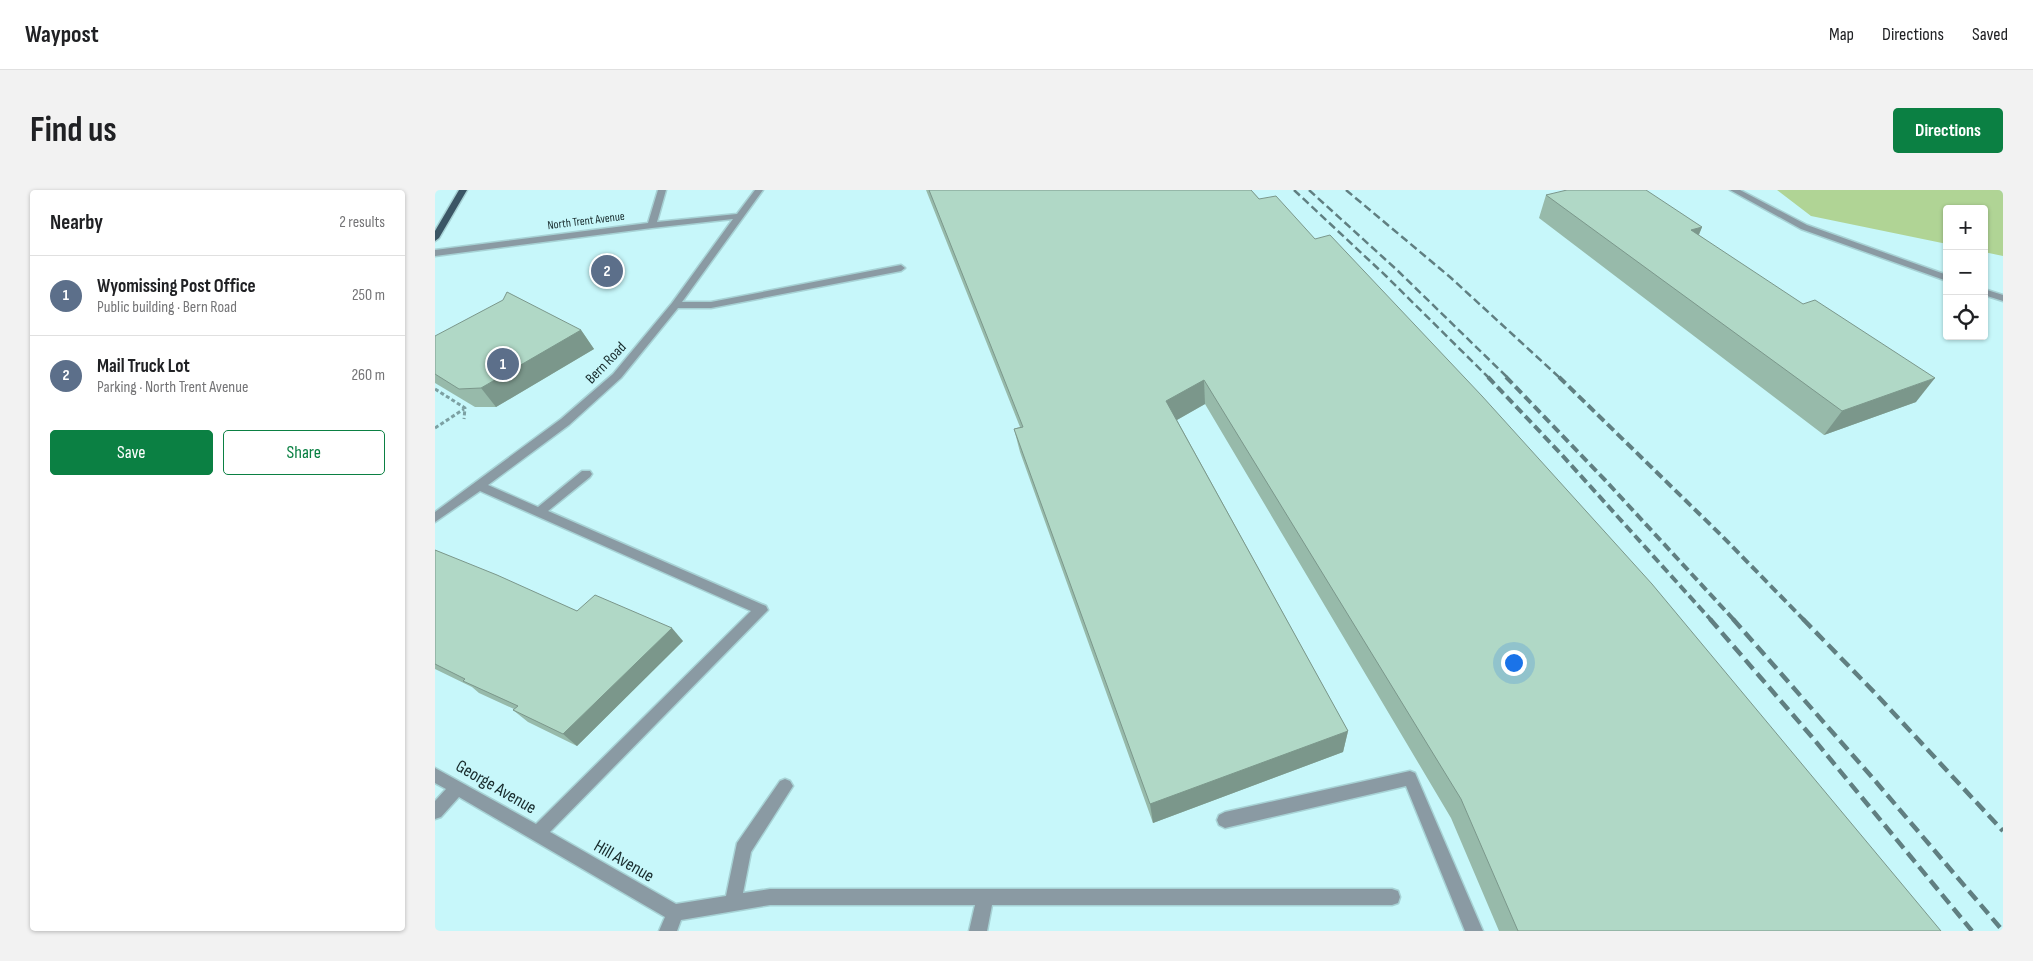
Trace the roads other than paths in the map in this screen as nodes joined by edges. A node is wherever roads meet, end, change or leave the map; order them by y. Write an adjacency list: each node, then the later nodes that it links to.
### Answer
1 (463, 190): 7 (main road)
2 (662, 190): 6 (street)
3 (759, 190): 5 (street, Bern Road)
4 (1734, 190): 10 (street)
5 (741, 216): 6 (street, North Trent Avenue); 13 (street, Bern Road)
6 (652, 225): 8 (street, North Trent Avenue)
7 (435, 238)
8 (435, 253)
9 (901, 268): 13 (street)
10 (1943, 277)
11 (1988, 293): 12 (street)
12 (2003, 298)
13 (675, 305): 15 (street, Bern Road)
14 (587, 474): 16 (street)
15 (480, 486): 16 (street); 17 (street, Bern Road)
16 (539, 512): 23 (street)
17 (435, 518)
18 (435, 775): 20 (street, George Avenue)
19 (785, 786): 26 (street)
20 (457, 788): 21 (street); 23 (street, George Avenue)
21 (435, 812)
22 (1225, 820): 30 (street)
23 (537, 834): 27 (street, Hill Avenue)
24 (985, 897): 25 (street); 26 (street); 29 (street)
25 (1392, 897)
26 (733, 903): 27 (street)
27 (675, 912): 28 (street)
28 (668, 931)
29 (978, 931)
30 (1474, 931)

